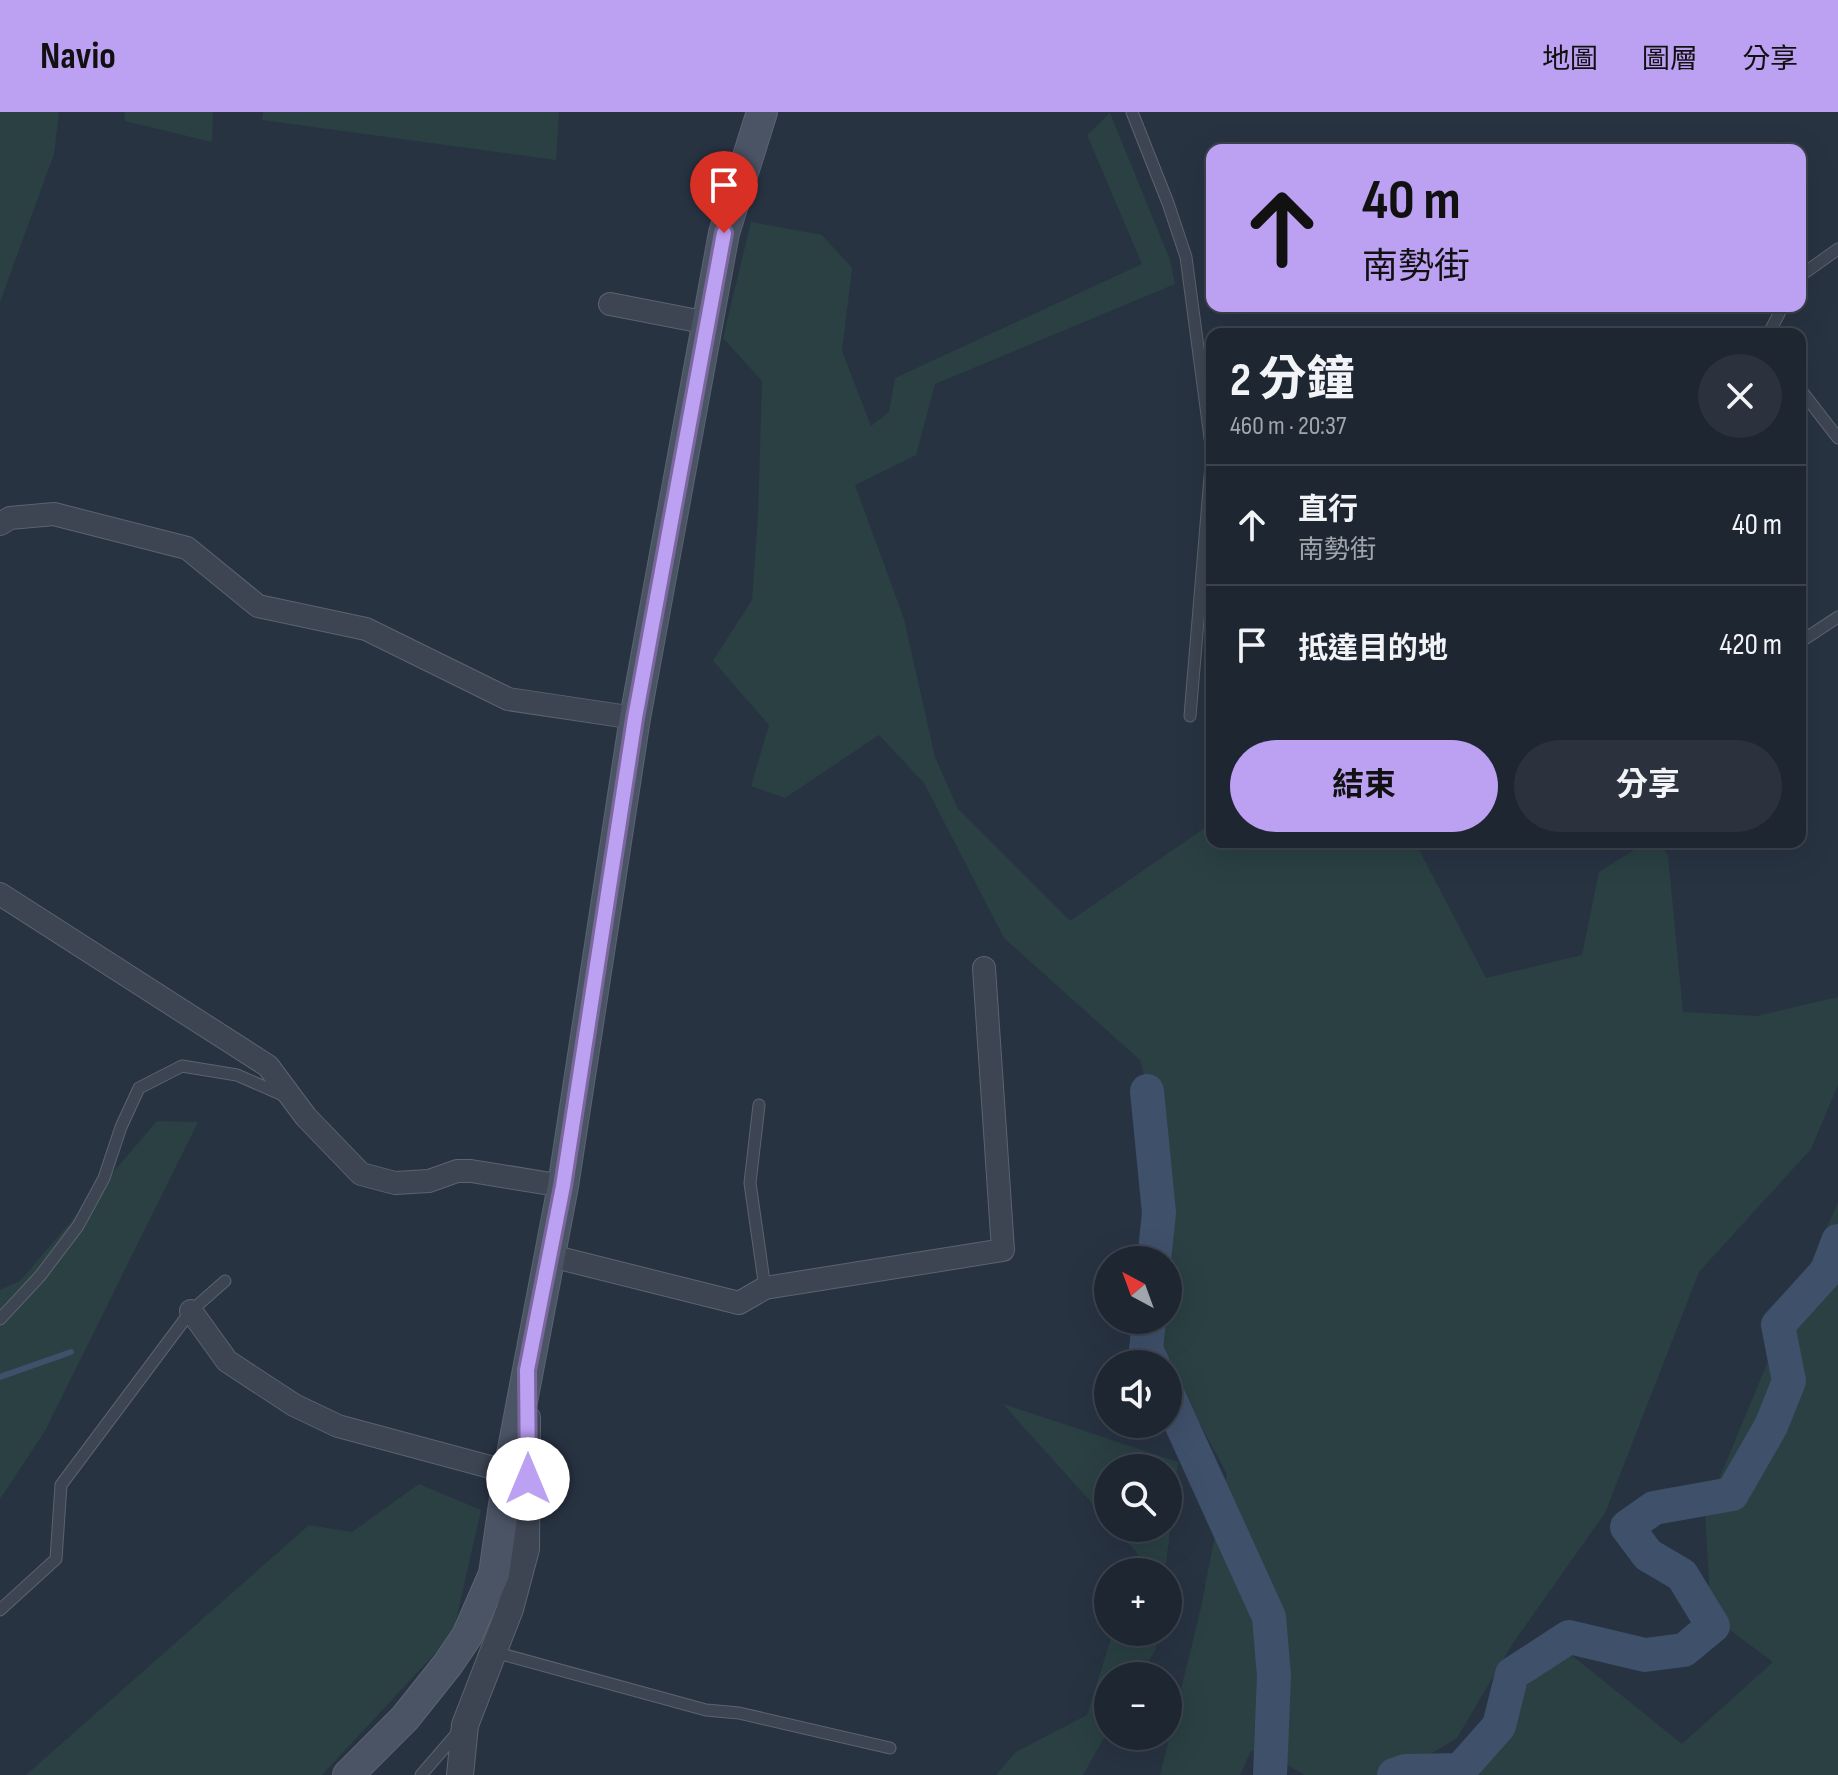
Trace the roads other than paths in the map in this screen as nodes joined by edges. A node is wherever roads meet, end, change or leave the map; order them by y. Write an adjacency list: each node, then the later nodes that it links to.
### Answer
1 (762, 112): 6 (main road)
2 (1132, 112): 8 (lane)
3 (1838, 249): 4 (lane)
4 (1806, 272)
5 (610, 304): 6 (street)
6 (708, 324): 15 (main road)
7 (1806, 397): 9 (lane)
8 (1206, 408)
9 (1838, 438)
10 (0, 524): 15 (street)
11 (1206, 525): 14 (lane)
12 (1838, 617): 13 (lane)
13 (1806, 638)
14 (1190, 716)
15 (635, 718): 20 (main road)
16 (0, 894): 18 (street)
17 (984, 968): 23 (street)
18 (293, 1100): 20 (street); 25 (lane)
19 (759, 1105): 23 (lane)
20 (563, 1186): 21 (main road)
21 (551, 1256): 23 (street); 26 (main road)
22 (225, 1281): 24 (lane)
23 (765, 1288)
24 (191, 1311): 26 (street); 27 (lane)
25 (0, 1319)
26 (518, 1474): 28 (street); 31 (main road)
27 (0, 1610)
28 (493, 1652): 29 (street); 30 (lane)
29 (465, 1725): 32 (lane); 33 (street)
30 (890, 1748)
31 (348, 1775)
32 (421, 1775)
33 (460, 1775)

